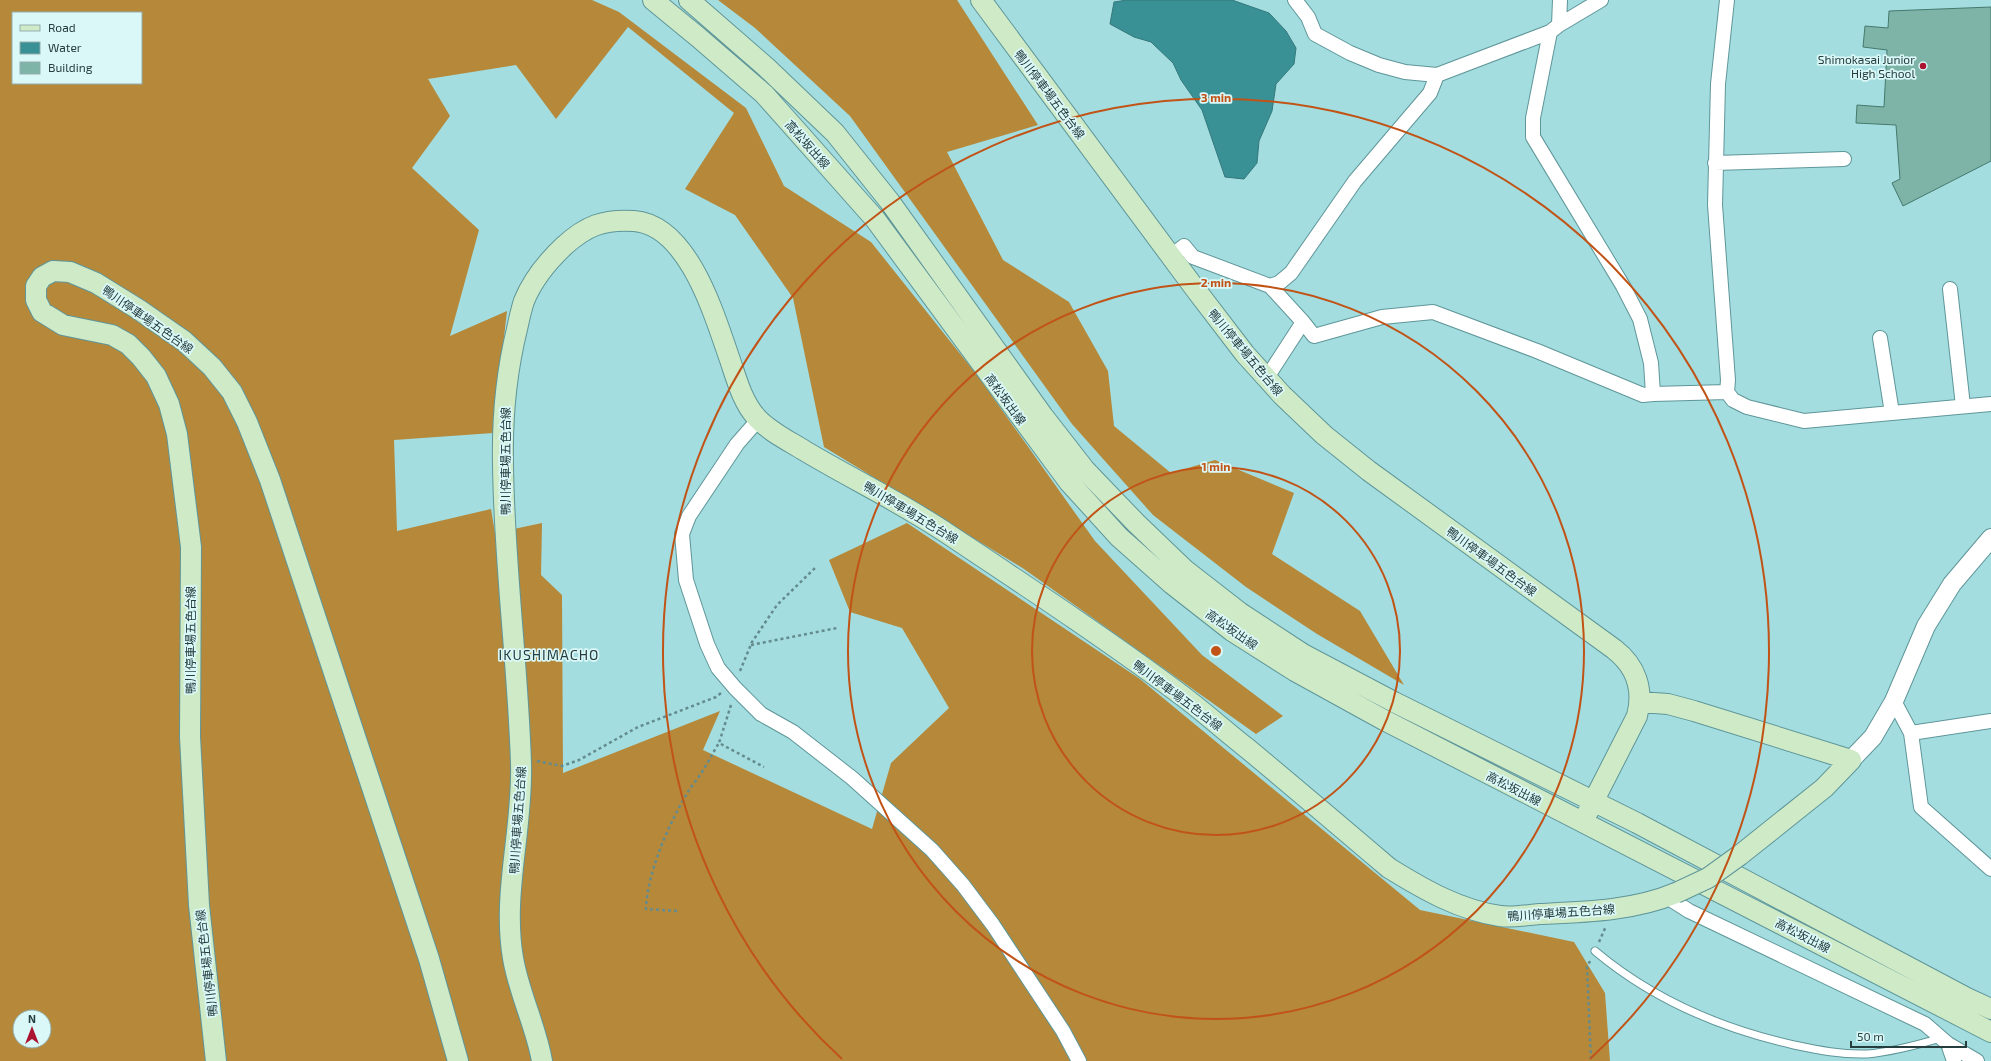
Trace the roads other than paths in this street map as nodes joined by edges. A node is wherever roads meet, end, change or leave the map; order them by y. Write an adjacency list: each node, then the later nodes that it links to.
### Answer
1 (653, 0): 31 (main road, 高松坂出線)
2 (688, 0): 30 (main road, 高松坂出線)
3 (981, 0): 12 (main road, 鴨川停車場五色台線)
4 (1295, 0): 9 (street)
5 (1560, 0): 8 (street)
6 (1601, 0): 8 (street)
7 (1727, 0): 11 (street)
8 (1554, 29): 9 (street); 19 (street)
9 (1437, 75): 13 (street)
10 (1844, 159): 11 (street)
11 (1715, 163): 18 (street)
12 (1171, 256): 13 (street); 17 (main road, 鴨川停車場五色台線)
13 (1270, 286): 15 (street)
14 (1950, 289): 21 (street)
15 (1304, 322): 17 (street); 19 (street)
16 (1880, 338): 22 (street)
17 (1266, 379): 26 (main road, 鴨川停車場五色台線)
18 (1728, 392): 19 (street); 22 (street)
19 (1653, 394)
20 (1991, 404): 21 (street)
21 (1963, 406): 22 (street)
22 (1892, 413)
23 (758, 420): 33 (main road, 鴨川停車場五色台線); 40 (main road, 鴨川停車場五色台線); 41 (street)
24 (1991, 538): 25 (street)
25 (1894, 701): 28 (street); 29 (street)
26 (1640, 702): 29 (main road); 30 (main road, 鴨川停車場五色台線)
27 (1991, 721): 28 (street)
28 (1911, 733): 32 (street)
29 (1851, 760): 33 (main road, 鴨川停車場五色台線, bridge)
30 (1594, 802): 31 (main road, 鴨川停車場五色台線); 35 (main road, 高松坂出線)
31 (1582, 823): 36 (main road, 高松坂出線)
32 (1991, 869)
33 (1671, 895): 37 (street)
34 (1595, 951): 37 (lane)
35 (1991, 1009)
36 (1991, 1032)
37 (1945, 1041): 42 (street); 43 (street)
38 (216, 1061): 39 (main road, 鴨川停車場五色台線)
39 (458, 1061)
40 (542, 1061)
41 (1079, 1061)
42 (1954, 1061)
43 (1977, 1061)

